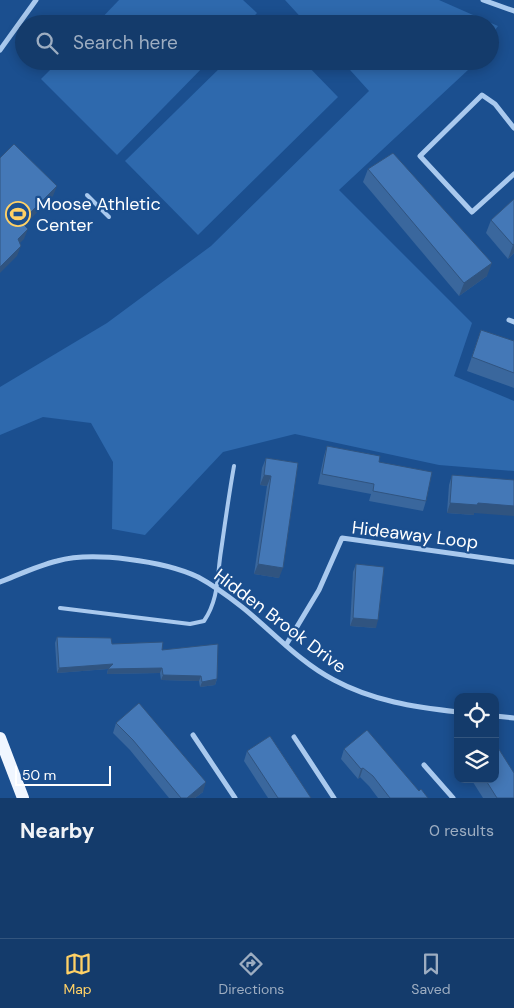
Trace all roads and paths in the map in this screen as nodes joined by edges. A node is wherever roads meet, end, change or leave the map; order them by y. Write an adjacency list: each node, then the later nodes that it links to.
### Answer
1 (36, 0): 4 (street)
2 (483, 0): 3 (street)
3 (514, 11)
4 (25, 15)
5 (15, 29): 6 (street)
6 (0, 50)
7 (514, 128): 8 (street)
8 (514, 174)
9 (87, 195): 10 (lane)
10 (109, 217)
11 (234, 466): 14 (lane)
12 (514, 562): 16 (street, Hideaway Loop)
13 (0, 582): 14 (street, Hidden Brook Drive)
14 (218, 590): 15 (lane); 16 (street, Hidden Brook Drive)
15 (60, 608)
16 (286, 645): 17 (street, Hidden Brook Drive)
17 (454, 711)
18 (499, 716): 19 (street)
19 (514, 718)
20 (193, 735): 25 (street)
21 (294, 737): 26 (street)
22 (0, 738): 24 (main road)
23 (424, 765): 27 (street)
24 (23, 798)
25 (235, 798)
26 (334, 798)
27 (453, 798)

